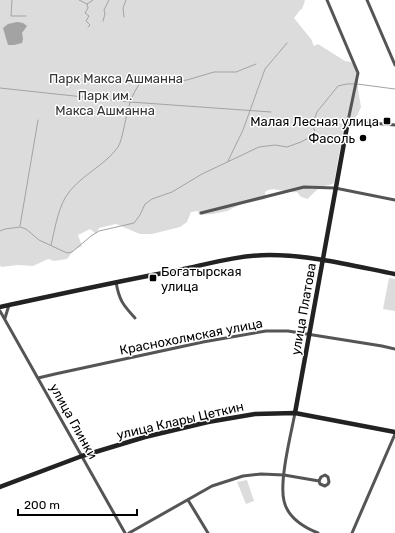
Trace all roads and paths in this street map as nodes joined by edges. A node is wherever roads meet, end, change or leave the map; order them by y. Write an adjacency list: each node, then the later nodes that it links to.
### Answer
1 (327, 0): 4 (street, улица Платова)
2 (367, 0): 3 (street)
3 (395, 65)
4 (348, 121): 5 (street); 6 (street, улица Платова)
5 (395, 125)
6 (335, 188): 7 (street); 8 (street); 9 (street, улица Платова)
7 (395, 200)
8 (201, 213)
9 (322, 261): 10 (street); 11 (street); 17 (street, улица Платова)
10 (395, 274)
11 (116, 282): 12 (street); 16 (street)
12 (9, 305): 13 (street); 15 (street)
13 (0, 306)
14 (0, 311): 15 (street, улица Глинки)
15 (5, 318): 19 (street, улица Глинки)
16 (135, 318)
17 (309, 335): 18 (street, Краснохолмская улица); 19 (street, Краснохолмская улица); 20 (street, улица Платова)
18 (395, 349)
19 (38, 378): 22 (street, улица Глинки)
20 (295, 413): 21 (street, улица Клары Цеткин); 22 (street, улица Клары Цеткин); 23 (street, улица Платова)
21 (395, 433): 31 (street)
22 (82, 456): 25 (street, улица Клары Цеткин); 27 (street, улица Глинки)
23 (284, 475): 24 (street); 26 (street); 30 (street, улица Платова)
24 (319, 481)
25 (0, 487)
26 (188, 500): 28 (street); 29 (street)
27 (125, 533)
28 (129, 533)
29 (208, 533)
30 (318, 533)
31 (352, 533)

